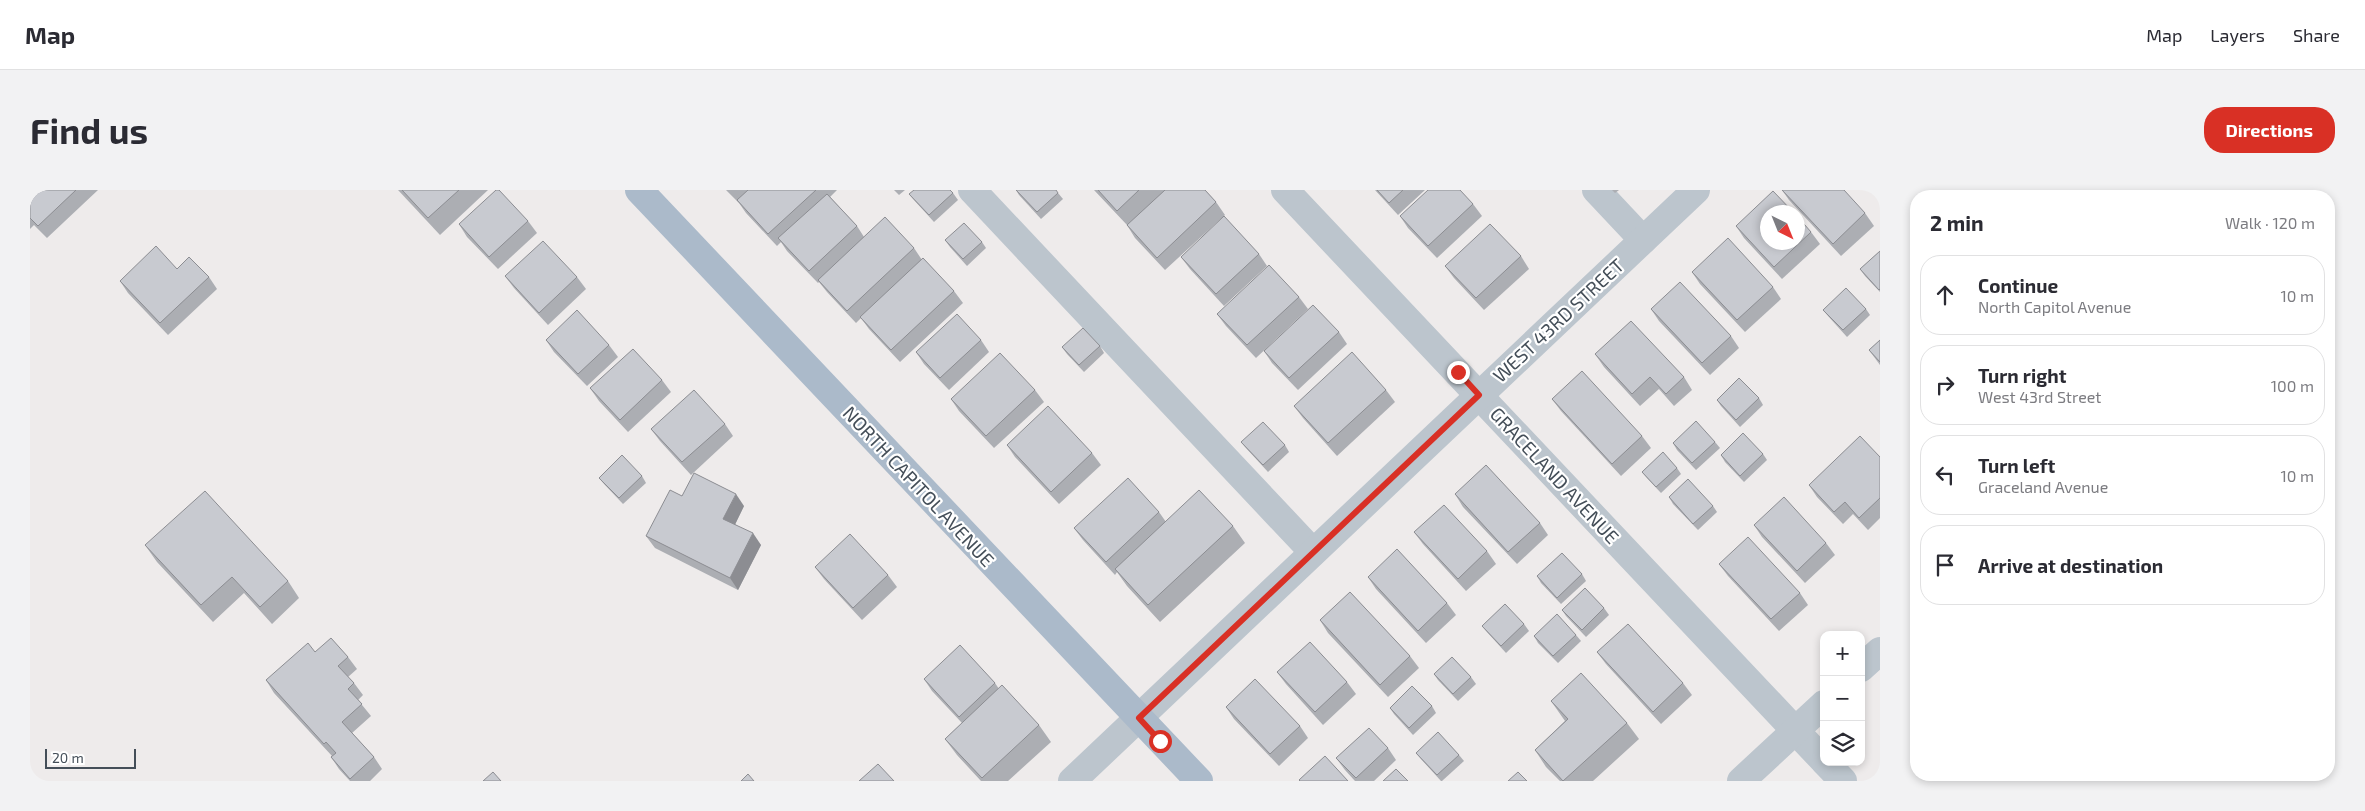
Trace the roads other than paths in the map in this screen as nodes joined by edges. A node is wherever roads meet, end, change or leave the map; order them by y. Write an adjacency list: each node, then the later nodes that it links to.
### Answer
1 (638, 190): 12 (main road, NORTH CAPITOL AVENUE)
2 (972, 190): 8 (street)
3 (1285, 190): 7 (street, GRACELAND AVENUE)
4 (1596, 190): 6 (street)
5 (1696, 190): 6 (street, WEST 43RD STREET)
6 (1643, 240): 7 (street, WEST 43RD STREET)
7 (1479, 395): 8 (street, WEST 43RD STREET); 13 (street, GRACELAND AVENUE)
8 (1313, 552): 12 (street, WEST 43RD STREET)
9 (1880, 651): 10 (street)
10 (1865, 664)
11 (1820, 708): 13 (street)
12 (1139, 718): 16 (street, WEST 43RD STREET); 17 (main road, NORTH CAPITOL AVENUE)
13 (1795, 730): 14 (street, GRACELAND AVENUE); 18 (street)
14 (1820, 757)
15 (1829, 766): 19 (street, GRACELAND AVENUE)
16 (1072, 781)
17 (1199, 781)
18 (1741, 781)
19 (1843, 781)

